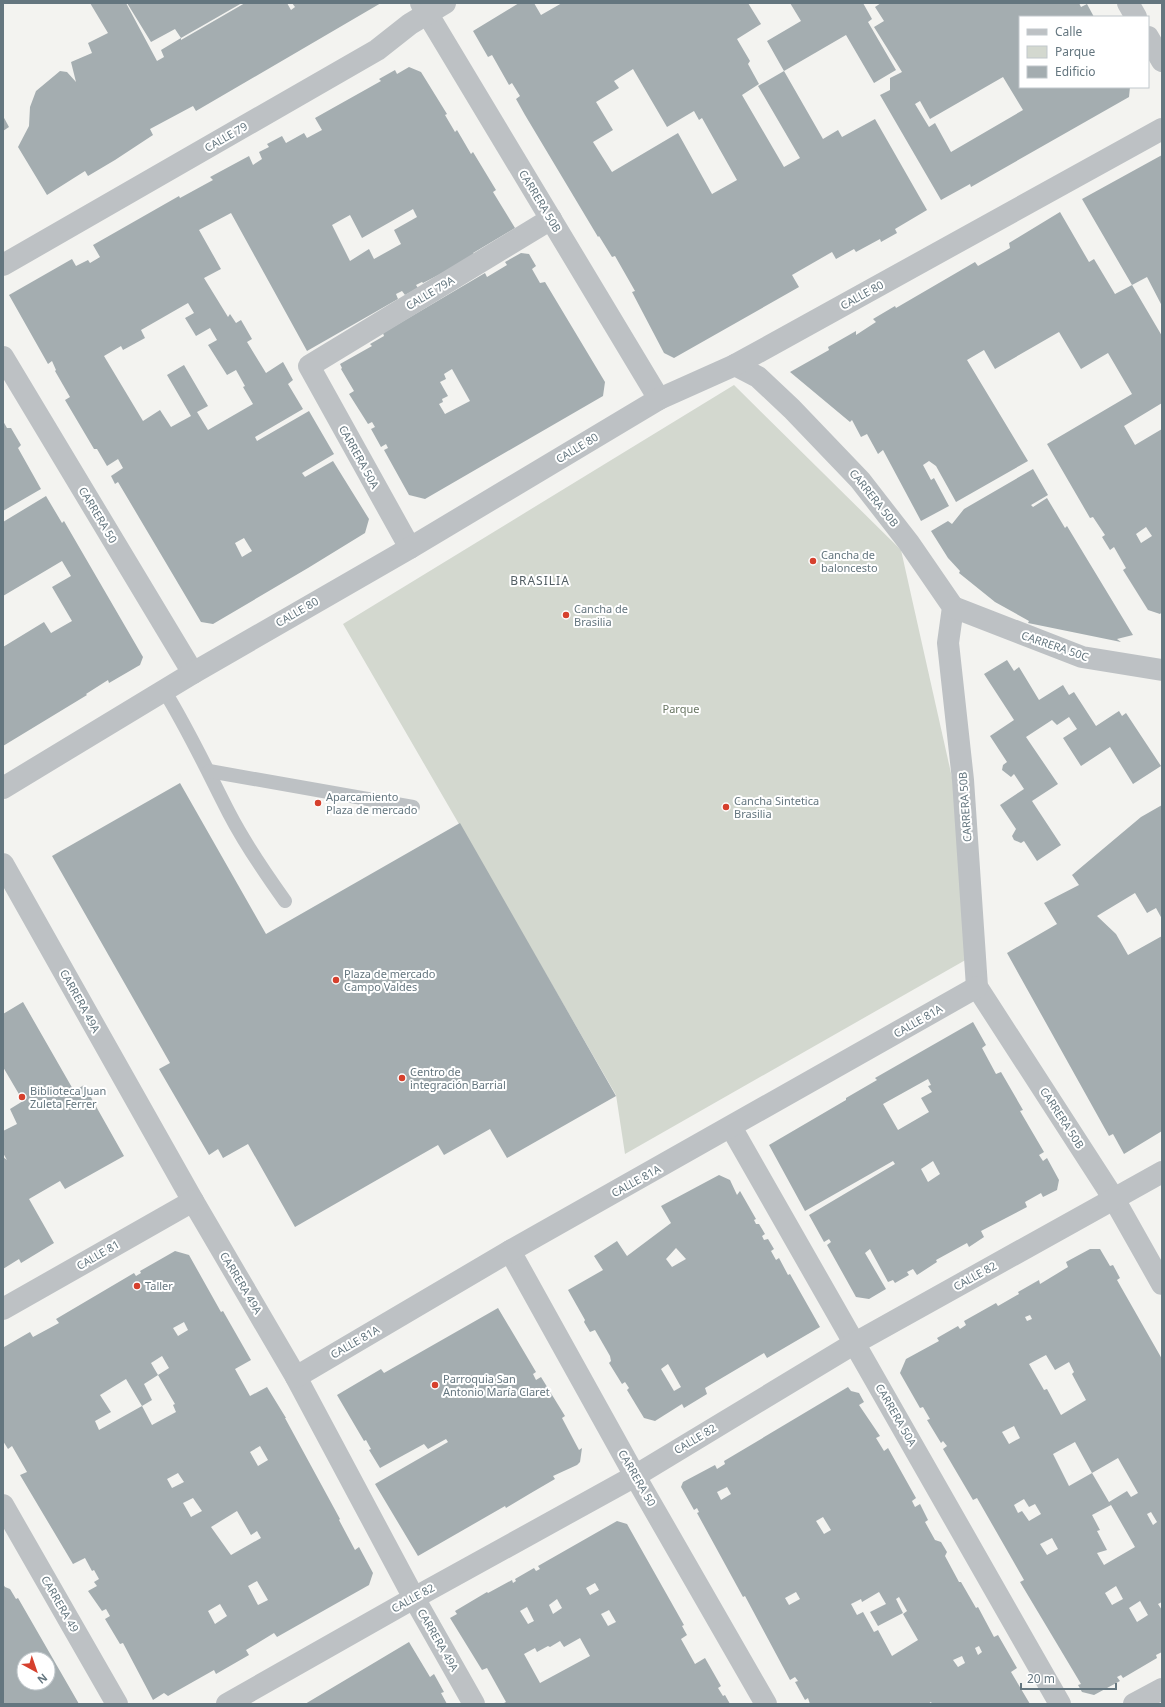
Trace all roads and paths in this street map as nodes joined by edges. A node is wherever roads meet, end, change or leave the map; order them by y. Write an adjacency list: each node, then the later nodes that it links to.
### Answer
1 (1128, 3): 3 (street)
2 (431, 6): 7 (street, CARRERA 50B); 8 (street, CALLE 79)
3 (1135, 16)
4 (1149, 39): 5 (street)
5 (1162, 61)
6 (1162, 129): 10 (street, CALLE 80)
7 (551, 220): 11 (street, CALLE 79A); 12 (street, CARRERA 50B)
8 (3, 265)
9 (3, 357): 16 (street, CARRERA 50)
10 (735, 365): 12 (street, CALLE 80); 14 (street, CARRERA 50B)
11 (309, 366): 13 (street, CARRERA 50A)
12 (659, 398): 13 (street, CALLE 80)
13 (410, 548): 16 (street, CALLE 80)
14 (953, 607): 15 (street, CARRERA 50C); 23 (street, CARRERA 50B)
15 (1162, 670)
16 (193, 673): 17 (street, CALLE 80)
17 (165, 692): 18 (lane); 19 (street, CALLE 80)
18 (208, 771): 20 (lane); 22 (lane)
19 (3, 788)
20 (413, 807)
21 (3, 864): 27 (street, CARRERA 49A)
22 (285, 901)
23 (977, 987): 24 (street, CALLE 81A); 26 (street, CARRERA 50B)
24 (731, 1127): 28 (street, CALLE 81A); 31 (street, CARRERA 50A)
25 (1162, 1172): 26 (street, CALLE 82)
26 (1114, 1199): 29 (street, CARRERA 50B); 31 (street, CALLE 82)
27 (193, 1202): 30 (street, CALLE 81); 32 (street, CARRERA 49A)
28 (510, 1251): 32 (street, CALLE 81A); 33 (street, CARRERA 50)
29 (1162, 1284)
30 (3, 1309)
31 (856, 1343): 33 (street, CALLE 82); 41 (street, CARRERA 50A)
32 (296, 1377): 35 (street, CARRERA 49A)
33 (635, 1476): 35 (street, CALLE 82); 40 (street, CARRERA 50)
34 (3, 1505): 37 (street, CARRERA 49)
35 (414, 1598): 38 (street, CALLE 82); 39 (street, CARRERA 49A)
36 (1162, 1689): 42 (street)
37 (117, 1704)
38 (227, 1704)
39 (474, 1704)
40 (766, 1704)
41 (1060, 1704)
42 (1134, 1704)

